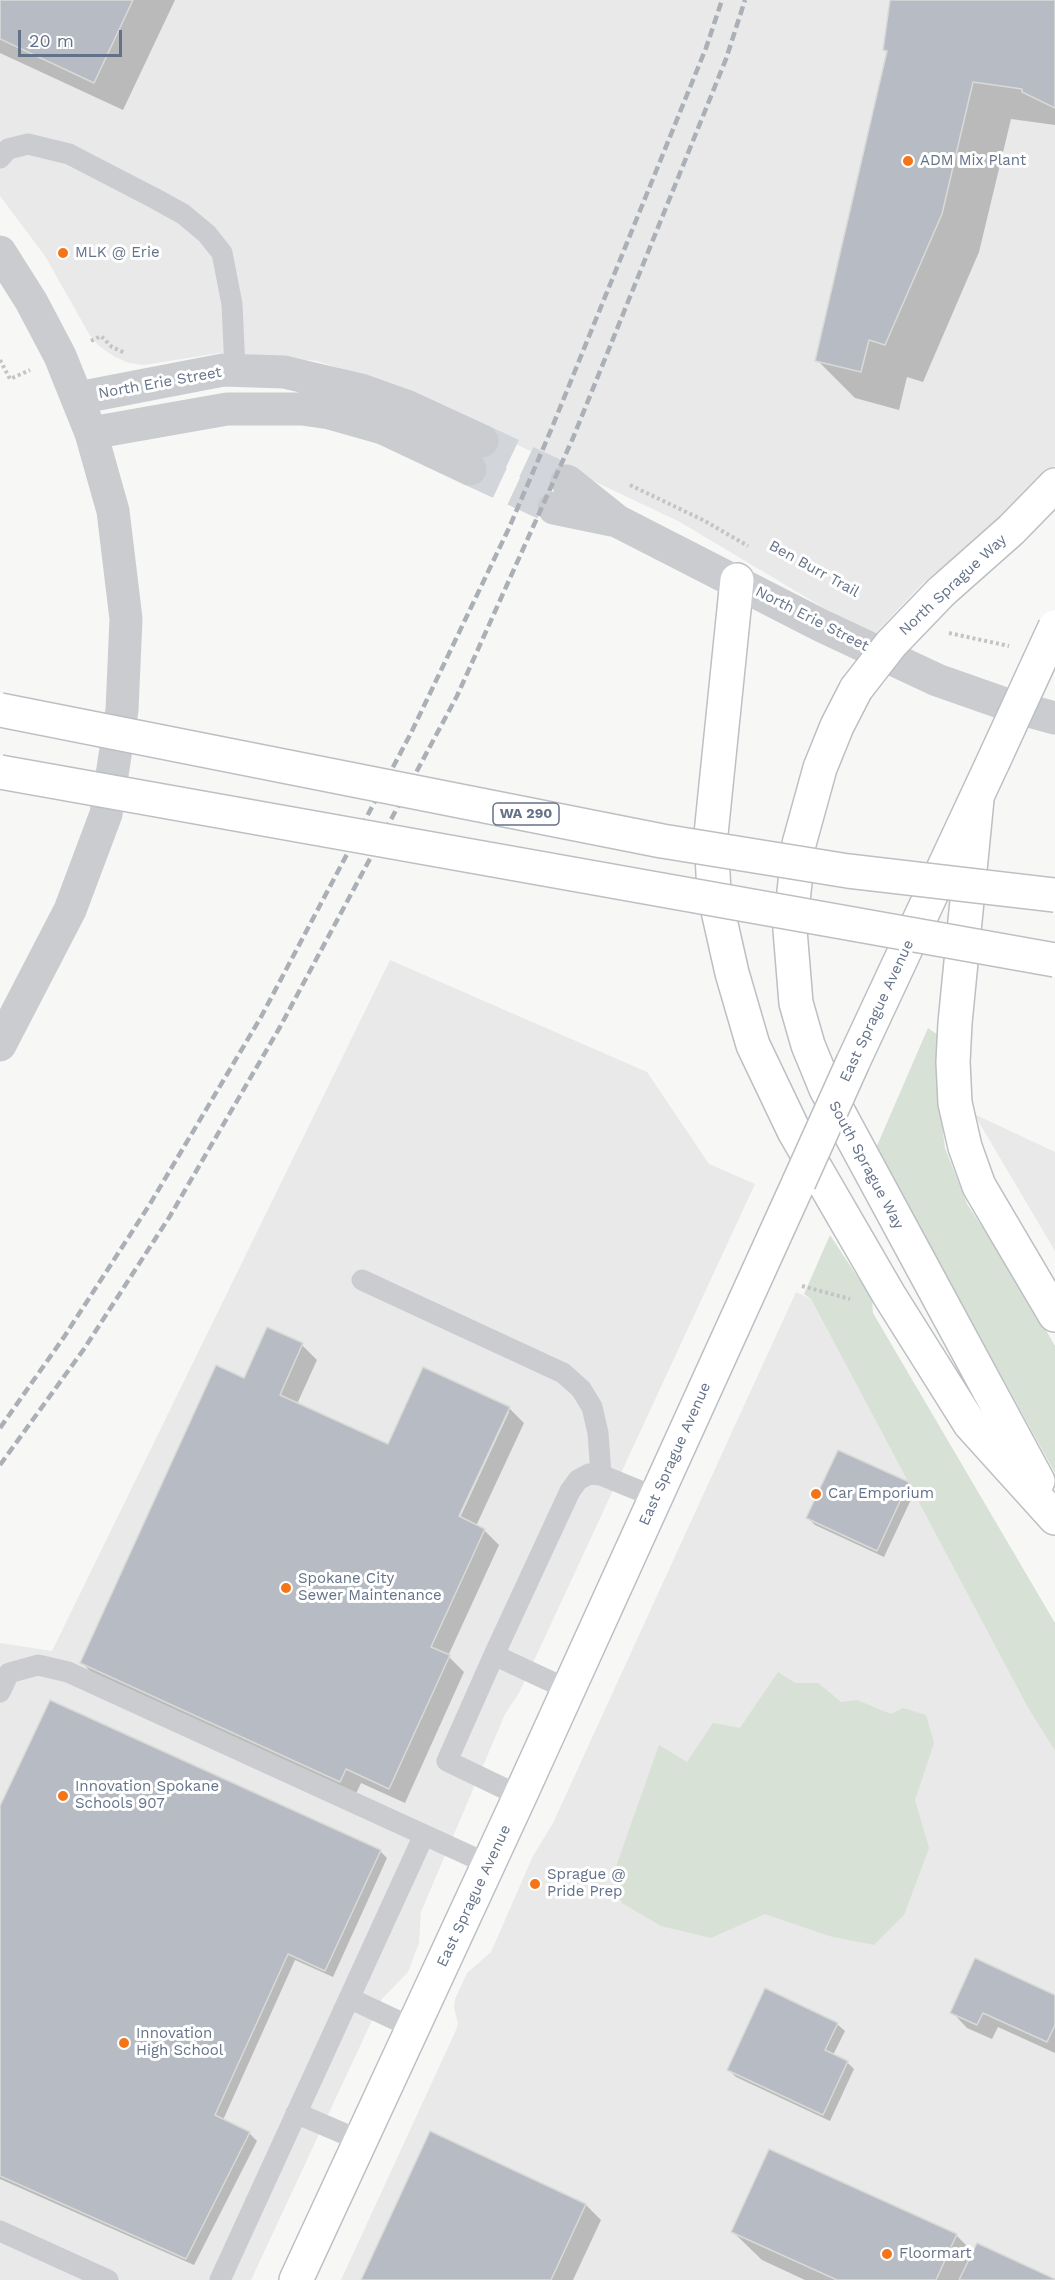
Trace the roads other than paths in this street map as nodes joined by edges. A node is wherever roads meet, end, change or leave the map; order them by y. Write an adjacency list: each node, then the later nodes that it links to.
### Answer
1 (0, 158): 3 (lane)
2 (0, 252): 4 (street)
3 (235, 370): 4 (street, North Erie Street); 5 (street, North Erie Street)
4 (78, 398): 5 (street)
5 (91, 433): 17 (street)
6 (1055, 485): 10 (main road, North Sprague Way, bridge)
7 (561, 495): 8 (street, North Erie Street)
8 (736, 580): 12 (street, North Erie Street); 23 (main road)
9 (1055, 627): 14 (main road, East Sprague Avenue, bridge)
10 (856, 689): 22 (main road, South Sprague Way)
11 (0, 710): 15 (main road, WA 290, bridge)
12 (1055, 718)
13 (0, 772): 16 (main road, bridge)
14 (977, 799): 19 (main road); 21 (main road, East Sprague Avenue, bridge)
15 (1055, 895)
16 (1055, 960)
17 (0, 1045)
18 (362, 1280): 20 (lane)
19 (1055, 1315)
20 (601, 1475): 21 (lane); 24 (lane)
21 (655, 1497): 26 (main road, East Sprague Avenue)
22 (1055, 1513)
23 (1055, 1518)
24 (494, 1655): 26 (lane); 27 (lane)
25 (3, 1682): 28 (lane)
26 (567, 1689): 27 (main road, East Sprague Avenue)
27 (520, 1796): 29 (main road, East Sprague Avenue)
28 (424, 1835): 29 (lane); 30 (lane)
29 (488, 1864): 31 (main road, East Sprague Avenue)
30 (350, 1998): 31 (lane); 32 (lane)
31 (413, 2028): 33 (main road, East Sprague Avenue)
32 (296, 2113): 33 (lane); 36 (lane)
33 (360, 2141): 37 (main road, East Sprague Avenue)
34 (0, 2231): 35 (lane)
35 (108, 2280)
36 (220, 2280)
37 (296, 2280)

